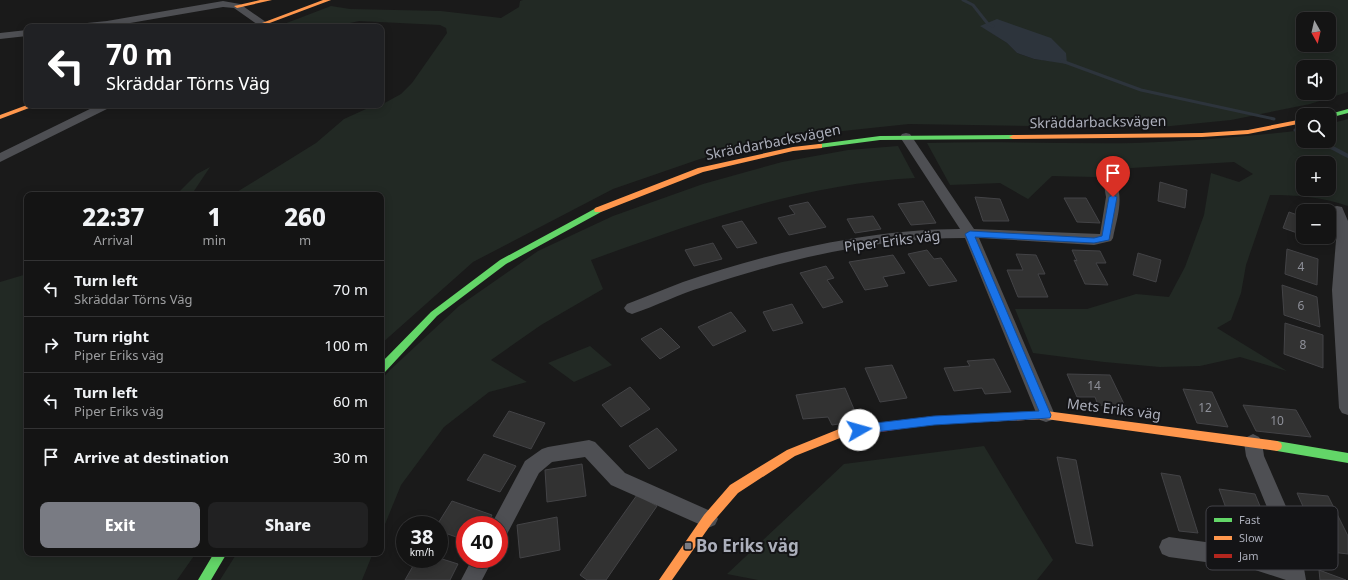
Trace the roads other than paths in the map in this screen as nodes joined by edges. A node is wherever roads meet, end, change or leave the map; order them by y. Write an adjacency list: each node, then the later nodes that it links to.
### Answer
1 (269, 0): 5 (main road)
2 (314, 0): 8 (main road)
3 (328, 0): 9 (main road)
4 (226, 2): 5 (street); 6 (street)
5 (237, 6): 7 (street)
6 (107, 24)
7 (257, 24)
8 (260, 24)
9 (261, 24)
10 (24, 33): 11 (street)
11 (0, 36)
12 (24, 103): 15 (main road)
13 (26, 108): 18 (main road)
14 (101, 108): 21 (street)
15 (0, 111)
16 (1348, 111): 17 (main road)
17 (1336, 114)
18 (0, 117)
19 (1296, 122): 20 (main road, Skräddarbacksvägen)
20 (906, 137): 24 (street); 26 (main road, Skräddarbacksvägen)
21 (0, 158)
22 (1110, 185): 24 (street, Piper Eriks väg)
23 (1338, 210): 27 (street)
24 (970, 234): 25 (street, Piper Eriks väg); 28 (street)
25 (632, 308)
26 (384, 366)
27 (1348, 408)
28 (1046, 415): 29 (main road, Mets Eriks väg); 33 (main road, Mets Eriks väg)
29 (1253, 442): 30 (main road, Mets Eriks väg); 31 (street)
30 (1348, 458)
31 (1276, 506)
32 (505, 516): 33 (street)
33 (708, 519): 42 (main road)
34 (1169, 547): 35 (street)
35 (1206, 552)
36 (219, 556): 40 (main road)
37 (477, 568): 41 (street)
38 (1280, 570): 39 (street)
39 (1295, 576)
40 (204, 580)
41 (471, 580)
42 (665, 580)

